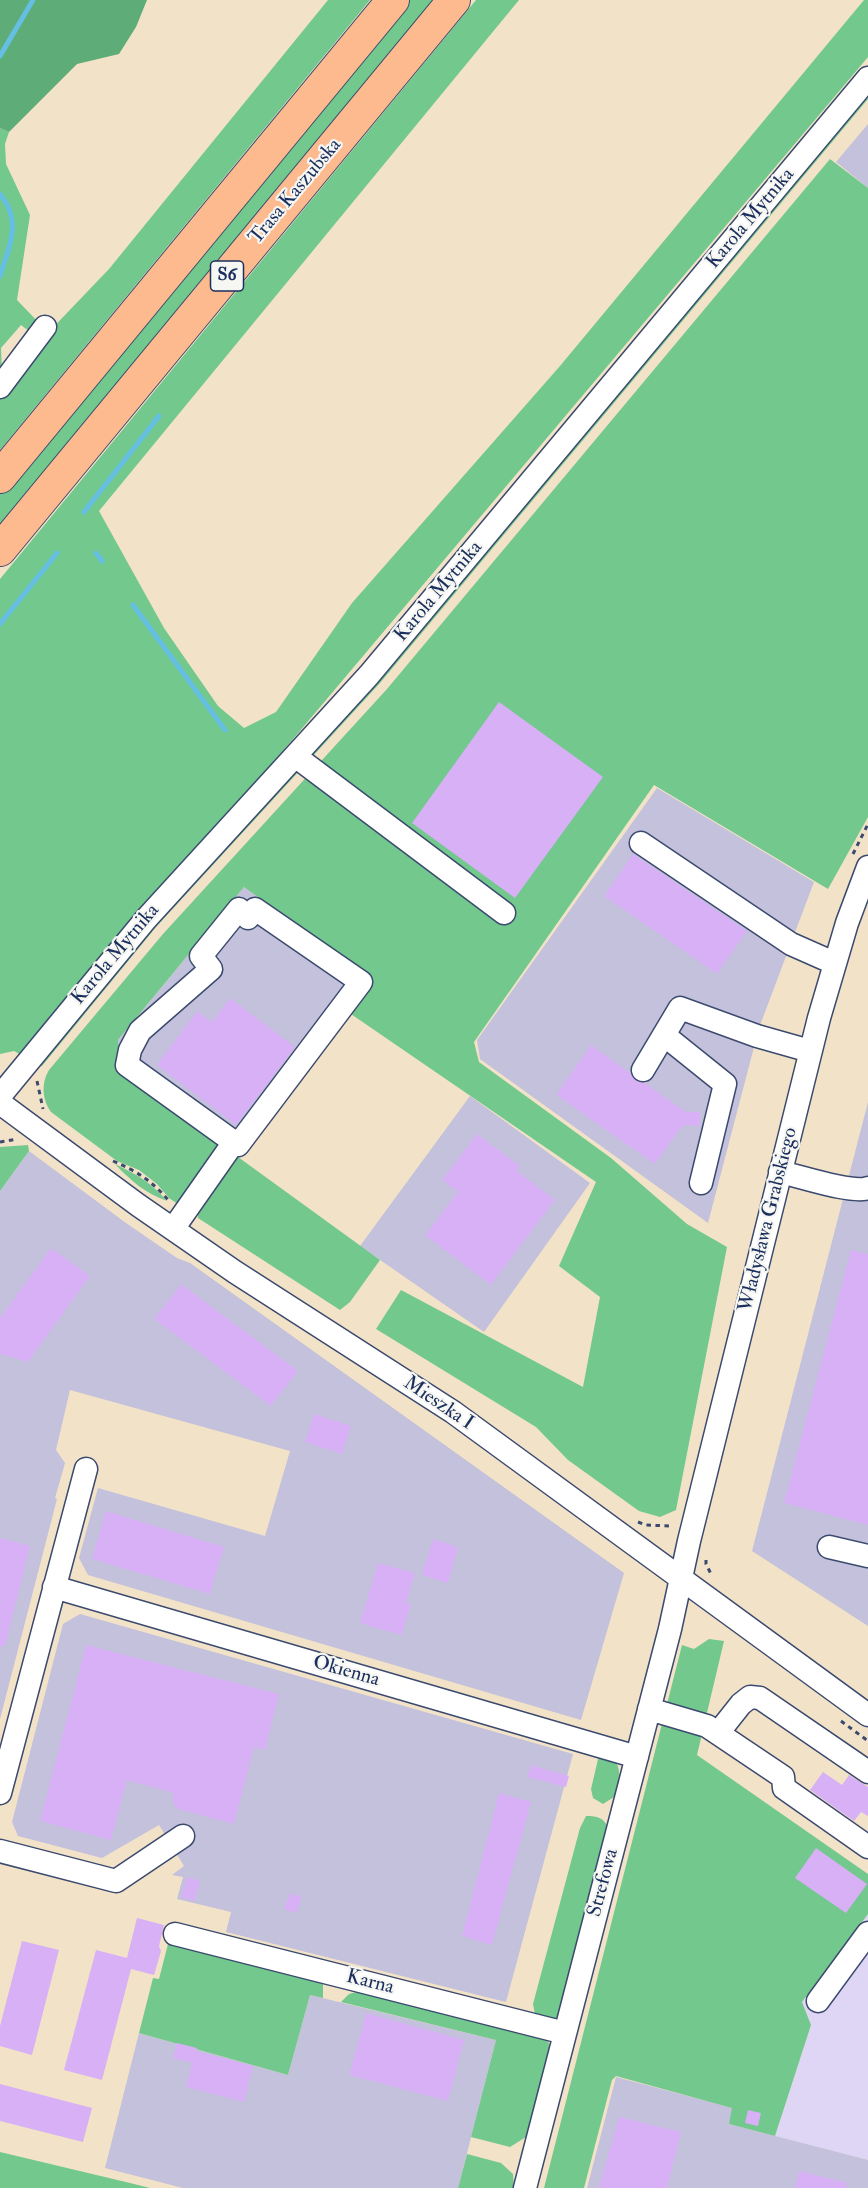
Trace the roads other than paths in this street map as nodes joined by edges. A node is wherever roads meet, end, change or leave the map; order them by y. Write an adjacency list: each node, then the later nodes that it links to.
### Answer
1 (393, 0): 6 (highway, S6)
2 (454, 0): 7 (highway, Trasa Kaszubska / S6)
3 (868, 78): 8 (street, Karola Mytnika)
4 (45, 327): 5 (street)
5 (0, 387)
6 (0, 477)
7 (0, 550)
8 (295, 756): 11 (street); 16 (street, Karola Mytnika)
9 (641, 843): 12 (street)
10 (868, 867): 12 (street, Władysława Grabskiego)
11 (504, 913)
12 (834, 963): 14 (street, Władysława Grabskiego)
13 (664, 1035): 14 (street); 15 (street); 20 (street)
14 (810, 1050): 19 (street, Władysława Grabskiego)
15 (643, 1070)
16 (0, 1096)
17 (0, 1103): 22 (street, Mieszka I)
18 (231, 1146): 18 (street); 22 (street)
19 (780, 1172): 21 (street); 26 (street, Władysława Grabskiego)
20 (701, 1183)
21 (868, 1188)
22 (174, 1218): 26 (street, Mieszka I)
23 (86, 1469): 27 (street)
24 (829, 1547): 25 (street)
25 (868, 1556)
26 (681, 1577): 28 (street, Strefowa); 29 (street, Mieszka I)
27 (54, 1587): 31 (street, Okienna); 33 (street)
28 (649, 1709): 30 (street); 31 (street, Strefowa)
29 (868, 1715)
30 (718, 1733): 32 (street); 35 (street)
31 (637, 1757): 40 (street, Strefowa)
32 (868, 1772)
33 (0, 1793)
34 (183, 1836): 36 (street)
35 (868, 1847)
36 (0, 1851)
37 (868, 1933): 39 (street)
38 (175, 1934): 40 (street, Karna)
39 (818, 2001)
40 (565, 2033): 41 (street, Strefowa)
41 (525, 2188)

